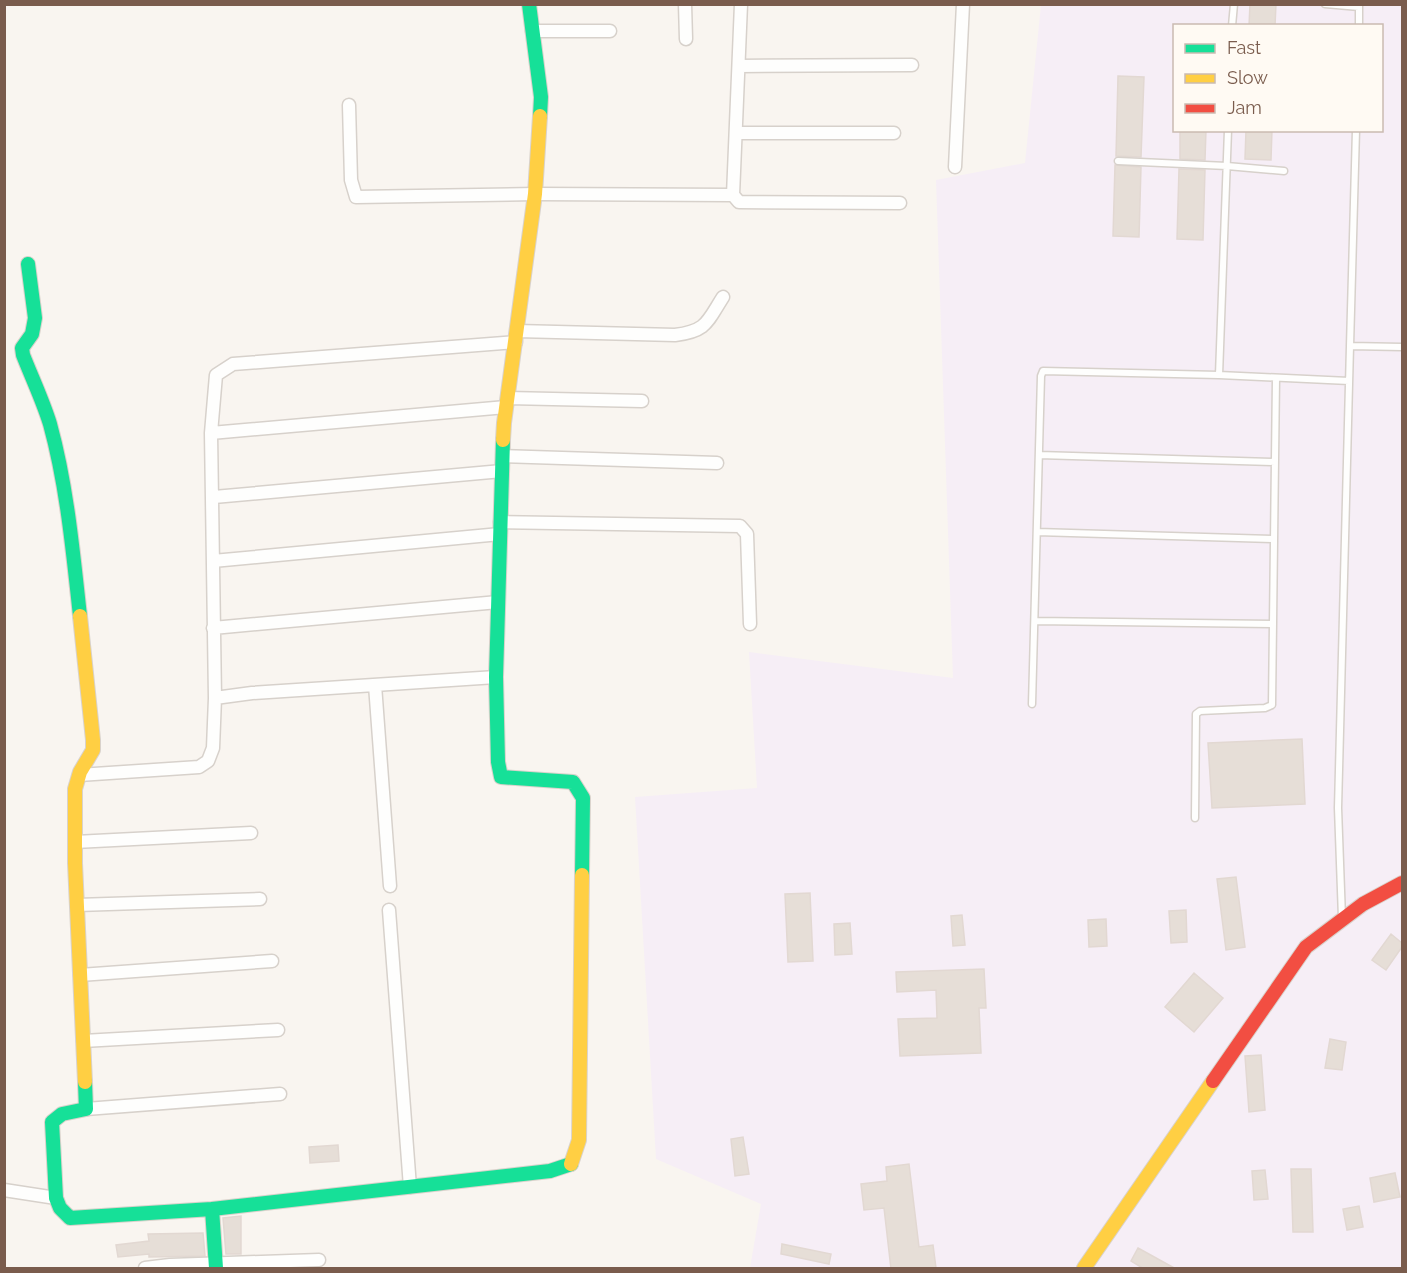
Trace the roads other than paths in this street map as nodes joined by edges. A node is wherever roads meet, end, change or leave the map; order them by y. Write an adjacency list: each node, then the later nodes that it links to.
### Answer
1 (529, 4): 10 (street)
2 (686, 4): 12 (street)
3 (741, 4): 14 (street)
4 (963, 4): 22 (street)
5 (1234, 4): 8 (lane)
6 (1325, 4): 7 (lane)
7 (1359, 6): 9 (lane)
8 (1232, 24)
9 (1359, 24)
10 (532, 31): 11 (street); 24 (street)
11 (610, 31)
12 (686, 39)
13 (912, 65): 14 (street)
14 (738, 66): 18 (street)
15 (349, 105): 24 (street)
16 (1228, 132): 21 (lane)
17 (1356, 132): 30 (lane)
18 (736, 133): 19 (street); 25 (street)
19 (894, 133)
20 (1118, 161): 21 (lane)
21 (1227, 166): 23 (lane); 32 (lane)
22 (955, 167)
23 (1284, 171)
24 (535, 194): 25 (street); 29 (street)
25 (733, 195): 26 (street)
26 (900, 204)
27 (28, 264): 57 (street)
28 (723, 297): 29 (street)
29 (517, 337): 36 (street); 37 (street)
30 (1350, 346): 31 (lane); 34 (lane)
31 (1402, 346)
32 (1219, 375): 33 (lane); 38 (lane)
33 (1276, 378): 34 (lane); 40 (lane)
34 (1349, 381): 66 (lane)
35 (642, 401): 36 (street)
36 (507, 402): 37 (street); 39 (street)
37 (212, 433): 43 (street)
38 (1039, 455): 40 (lane); 45 (lane)
39 (502, 456): 41 (street); 42 (street)
40 (1275, 462): 46 (lane)
41 (717, 463)
42 (502, 471): 43 (street); 44 (street)
43 (213, 498): 47 (street)
44 (500, 528): 47 (street); 48 (street); 50 (street)
45 (1037, 532): 46 (lane); 49 (lane)
46 (1274, 539): 51 (lane)
47 (213, 561): 52 (street)
48 (498, 602): 52 (street); 53 (street)
49 (1035, 621): 51 (lane); 56 (lane)
50 (750, 624)
51 (1273, 624): 58 (lane)
52 (213, 628): 55 (street)
53 (496, 677): 54 (street); 73 (street)
54 (375, 685): 55 (street); 62 (street)
55 (215, 698): 57 (street)
56 (1032, 704)
57 (79, 775): 60 (street)
58 (1195, 818)
59 (251, 833): 60 (street)
60 (75, 842): 64 (street)
61 (1402, 883): 66 (street)
62 (390, 886)
63 (260, 899): 64 (street)
64 (77, 905): 68 (street)
65 (388, 910): 73 (street)
66 (1342, 918): 80 (street)
67 (272, 961): 68 (street)
68 (80, 975): 70 (street)
69 (278, 1029): 70 (street)
70 (84, 1041): 72 (street)
71 (280, 1094): 72 (street)
72 (86, 1109): 75 (street)
73 (410, 1187): 76 (street)
74 (4, 1190): 75 (street)
75 (56, 1198): 76 (street)
76 (212, 1209): 78 (street)
77 (319, 1260): 78 (street)
78 (216, 1266): 79 (street)
79 (145, 1269)
80 (1084, 1269)

